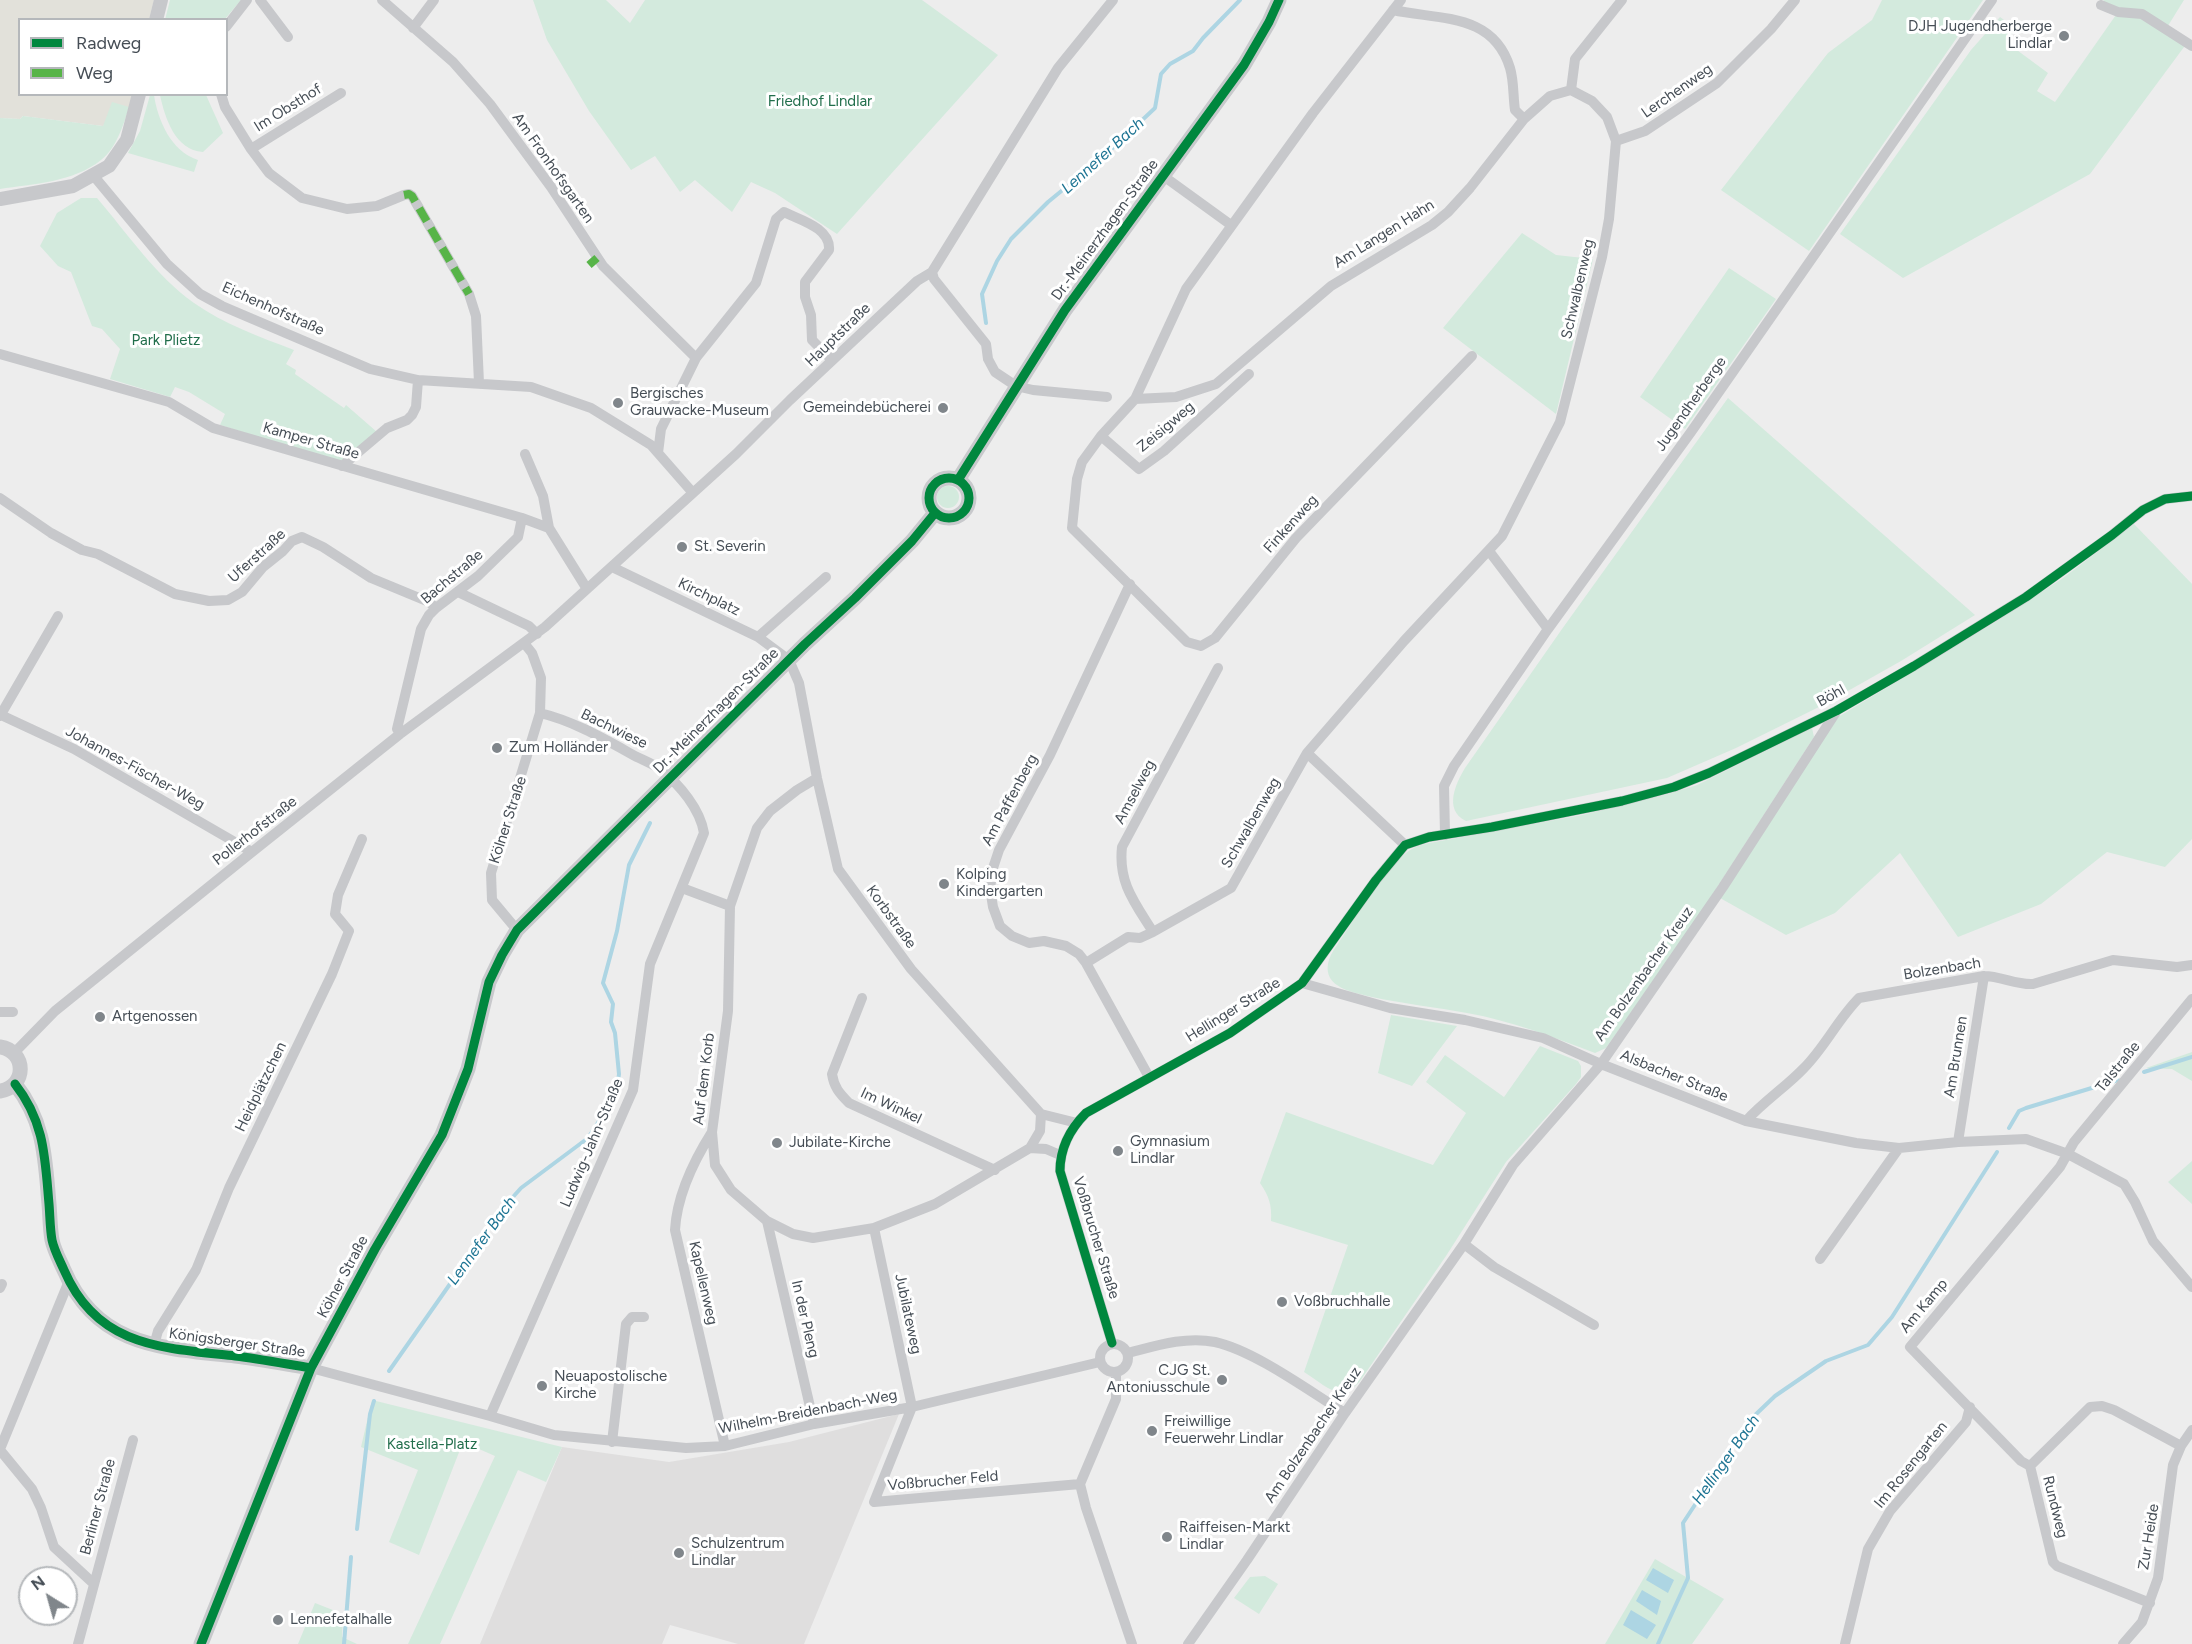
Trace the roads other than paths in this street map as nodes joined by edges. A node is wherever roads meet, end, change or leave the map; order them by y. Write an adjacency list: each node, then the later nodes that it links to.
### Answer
1 (161, 0): 14 (street)
2 (247, 0): 15 (street)
3 (260, 0): 17 (street)
4 (382, 0): 16 (street, Am Fronhofsgarten)
5 (434, 0): 16 (street)
6 (1113, 0): 30 (street, Hauptstraße)
7 (1279, 0): 27 (main road, Dr.-Meinerzhagen-Straße)
8 (1401, 0): 13 (street)
9 (1622, 0): 19 (street)
10 (1795, 0): 24 (street, Lerchenweg)
11 (1992, 0): 62 (street, Jugendherberge)
12 (2102, 5): 18 (street)
13 (1393, 10): 23 (street); 29 (street)
14 (156, 18)
15 (228, 24)
16 (413, 28): 33 (street, Am Fronhofsgarten)
17 (288, 38)
18 (2192, 46)
19 (1571, 90): 23 (street); 24 (street, Schwalbenweg)
20 (341, 93): 25 (street, Im Obsthof)
21 (138, 96): 26 (street)
22 (222, 96): 25 (street, Im Obsthof)
23 (1524, 119): 40 (street, Am Langen Hahn)
24 (1616, 141): 54 (street, Schwalbenweg)
25 (250, 149): 37 (street, Im Obsthof)
26 (93, 175): 28 (street); 36 (street, Eichenhofstraße)
27 (1162, 175): 29 (street); 38 (main road, Dr.-Meinerzhagen-Straße)
28 (0, 199)
29 (1231, 225): 40 (street)
30 (932, 272): 34 (street, Hauptstraße); 38 (street)
31 (0, 354): 46 (street, Kamper Straße)
32 (1472, 356): 57 (street, Finkenweg)
33 (696, 358): 34 (street); 41 (street)
34 (832, 360): 48 (street, Hauptstraße)
35 (1249, 374): 42 (street, Zeisigweg)
36 (418, 380): 37 (street, Eichenhofstraße); 46 (street)
37 (479, 383): 43 (street, Eichenhofstraße)
38 (1016, 386): 39 (street); 47 (main road, Dr.-Meinerzhagen-Straße)
39 (1107, 397)
40 (1135, 399): 42 (street)
41 (661, 429): 43 (street); 44 (street)
42 (1101, 436): 57 (street, Finkenweg)
43 (643, 439): 44 (street, Eichenhofstraße)
44 (658, 453): 48 (street, Eichenhofstraße)
45 (525, 454): 53 (street)
46 (342, 466): 52 (street, Kamper Straße)
47 (958, 480): 51 (main road); 51 (main road)
48 (693, 493): 55 (street, Hauptstraße)
49 (2192, 496): 68 (street, Böhl)
50 (0, 498): 60 (street, Uferstraße)
51 (935, 513): 66 (main road, Dr.-Meinerzhagen-Straße)
52 (522, 518): 53 (street, Kamper Straße); 59 (street, Bachstraße)
53 (549, 528): 58 (street)
54 (1490, 551): 62 (street); 72 (street, Schwalbenweg)
55 (612, 567): 58 (street, Hauptstraße); 64 (street, Kirchplatz)
56 (826, 577): 64 (street)
57 (1130, 584): 83 (street, Am Paffenberg)
58 (587, 589): 63 (street, Hauptstraße)
59 (458, 592): 60 (street, Bachstraße); 63 (street)
60 (436, 608): 71 (street, Bachstraße)
61 (58, 616): 70 (street)
62 (1548, 629): 75 (street, Jugendherberge)
63 (537, 634): 65 (street, Hauptstraße)
64 (758, 637): 66 (street, Kirchplatz)
65 (524, 644): 69 (street, Kölner Straße); 71 (street, Pollerhofstraße)
66 (789, 660): 73 (street, Korbstraße); 74 (main road, Dr.-Meinerzhagen-Straße)
67 (1218, 668): 82 (street, Amselweg)
68 (1836, 711): 75 (street, Böhl); 92 (street, Am Bolzenbacher Kreuz)
69 (540, 712): 74 (street, Bachwiese); 81 (street, Kölner Straße)
70 (0, 716): 78 (street, Johannes-Fischer-Weg)
71 (400, 734): 78 (street, Pollerhofstraße)
72 (1307, 753): 77 (street); 82 (street, Schwalbenweg)
73 (817, 778): 80 (street, Auf dem Korb); 96 (street, Korbstraße)
74 (671, 779): 79 (street, Ludwig-Jahn-Straße); 81 (main road, Dr.-Meinerzhagen-Straße)
75 (1445, 834): 77 (street)
76 (362, 839): 115 (street, Heidplätzchen)
77 (1405, 845): 86 (street, Hellinger Straße)
78 (252, 852): 91 (street, Pollerhofstraße)
79 (682, 888): 80 (street); 123 (street, Ludwig-Jahn-Straße)
80 (730, 906): 99 (street, Auf dem Korb)
81 (517, 930): 118 (main road, Kölner Straße)
82 (1153, 932): 83 (street, Schwalbenweg)
83 (1086, 963): 93 (street, Am Paffenberg)
84 (2192, 965): 85 (street, Bolzenbach)
85 (1984, 976): 97 (street, Bolzenbach); 100 (street, Am Brunnen)
86 (1302, 983): 92 (street, Alsbacher Straße); 93 (street, Hellinger Straße)
87 (862, 998): 105 (street, Im Winkel)
88 (2192, 999): 103 (street, Talstraße)
89 (0, 1012): 90 (street)
90 (12, 1012)
91 (7, 1050): 94 (main road)
92 (1601, 1064): 97 (street, Alsbacher Straße); 108 (street, Am Bolzenbacher Kreuz)
93 (1149, 1077): 98 (street, Hellinger Straße)
94 (15, 1084): 95 (main road); 110 (main road, Königsberger Straße)
95 (0, 1091)
96 (1041, 1114): 98 (street); 101 (street)
97 (1746, 1121): 102 (street, Alsbacher Straße)
98 (1077, 1123): 104 (street, Hellinger Straße)
99 (712, 1132): 106 (street, Auf dem Korb); 129 (street, Kapellenweg)
100 (1958, 1143): 102 (street, Alsbacher Straße); 103 (street, Alsbacher Straße)
101 (1030, 1148): 104 (street); 105 (street, Auf dem Korb)
102 (1899, 1148): 109 (street)
103 (2068, 1154): 111 (street, Alsbacher Straße); 121 (street, Am Kamp)
104 (1060, 1155): 114 (street, Voßbrucher Straße)
105 (995, 1170): 107 (street, Auf dem Korb)
106 (767, 1221): 107 (street, Auf dem Korb); 124 (street, In der Pleng)
107 (874, 1228): 120 (street, Jubilateweg)
108 (1464, 1244): 113 (street); 122 (street, Am Bolzenbacher Kreuz)
109 (1820, 1259)
110 (69, 1281): 115 (main road, Königsberger Straße); 125 (street)
111 (2192, 1287)
112 (644, 1317): 128 (street)
113 (1594, 1325)
114 (1112, 1343): 116 (street); 117 (street)
115 (154, 1346): 118 (main road, Königsberger Straße)
116 (1128, 1353): 119 (street); 122 (street)
117 (1100, 1362): 119 (street); 120 (street, Wilhelm-Breidenbach-Weg)
118 (311, 1368): 123 (street, Wilhelm-Breidenbach-Weg); 137 (main road, Kölner Straße)
119 (1116, 1372): 133 (street)
120 (912, 1407): 124 (street, Wilhelm-Breidenbach-Weg); 133 (street, Voßbrucher Feld)
121 (1970, 1407): 132 (street, Am Kamp); 140 (street, Im Rosengarten)
122 (1345, 1413): 139 (street, Am Bolzenbacher Kreuz)
123 (490, 1416): 128 (street, Wilhelm-Breidenbach-Weg)
124 (814, 1424): 129 (street, Wilhelm-Breidenbach-Weg)
125 (4, 1426): 131 (street)
126 (2192, 1431): 130 (street, Zur Heide)
127 (133, 1440): 134 (street, Berliner Straße)
128 (612, 1442): 129 (street, Wilhelm-Breidenbach-Weg)
129 (725, 1446)
130 (2181, 1446): 132 (street, Rundweg); 135 (street, Zur Heide)
131 (0, 1450): 134 (street, Berliner Straße)
132 (2030, 1466): 135 (street, Rundweg)
133 (1080, 1484): 138 (street)
134 (93, 1583): 136 (street, Berliner Straße)
135 (2150, 1603): 141 (street, Zur Heide)
136 (78, 1644)
137 (201, 1644)
138 (1132, 1644)
139 (1188, 1644)
140 (1845, 1644)
141 (2123, 1644)

